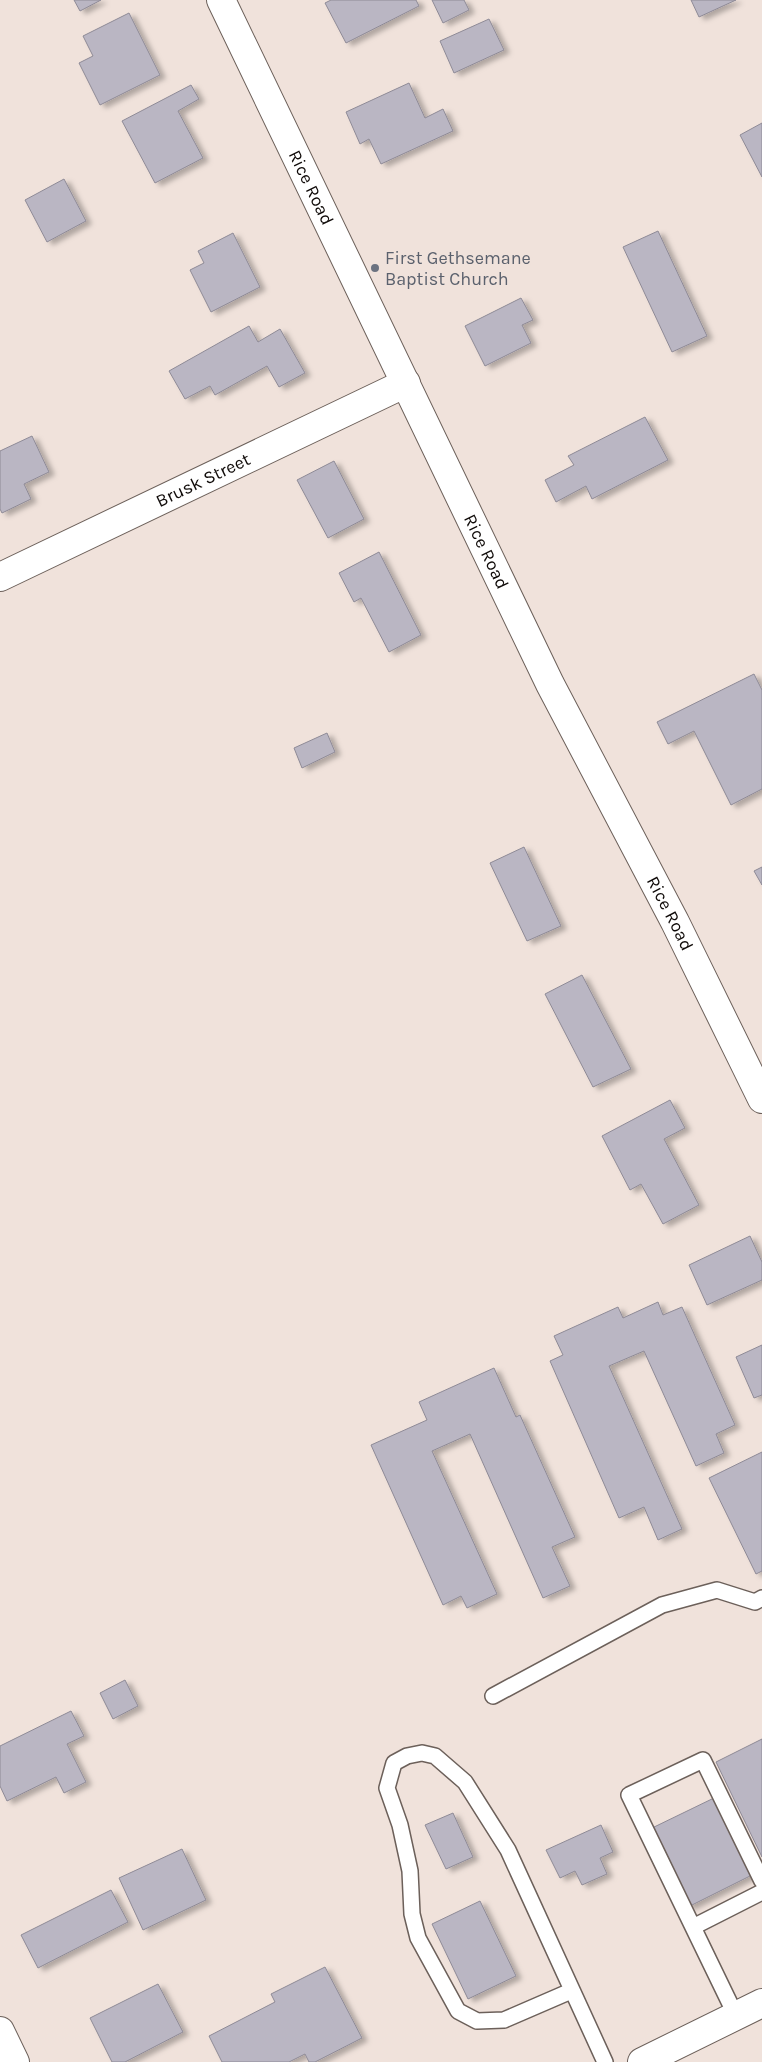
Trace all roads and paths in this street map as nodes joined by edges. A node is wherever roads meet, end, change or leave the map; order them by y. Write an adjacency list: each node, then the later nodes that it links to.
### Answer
1 (221, 0): 2 (street, Rice Road)
2 (406, 383): 3 (street, Brusk Street); 4 (street, Rice Road)
3 (0, 577)
4 (762, 1099)
5 (762, 1598): 6 (lane)
6 (493, 1696)
7 (762, 1882): 9 (lane)
8 (762, 1892): 9 (lane)
9 (693, 1927): 12 (lane)
10 (571, 1991): 10 (lane); 15 (lane)
11 (762, 2003): 12 (street)
12 (736, 2016): 16 (street)
13 (0, 2031): 14 (street)
14 (15, 2062)
15 (605, 2062)
16 (642, 2062)

